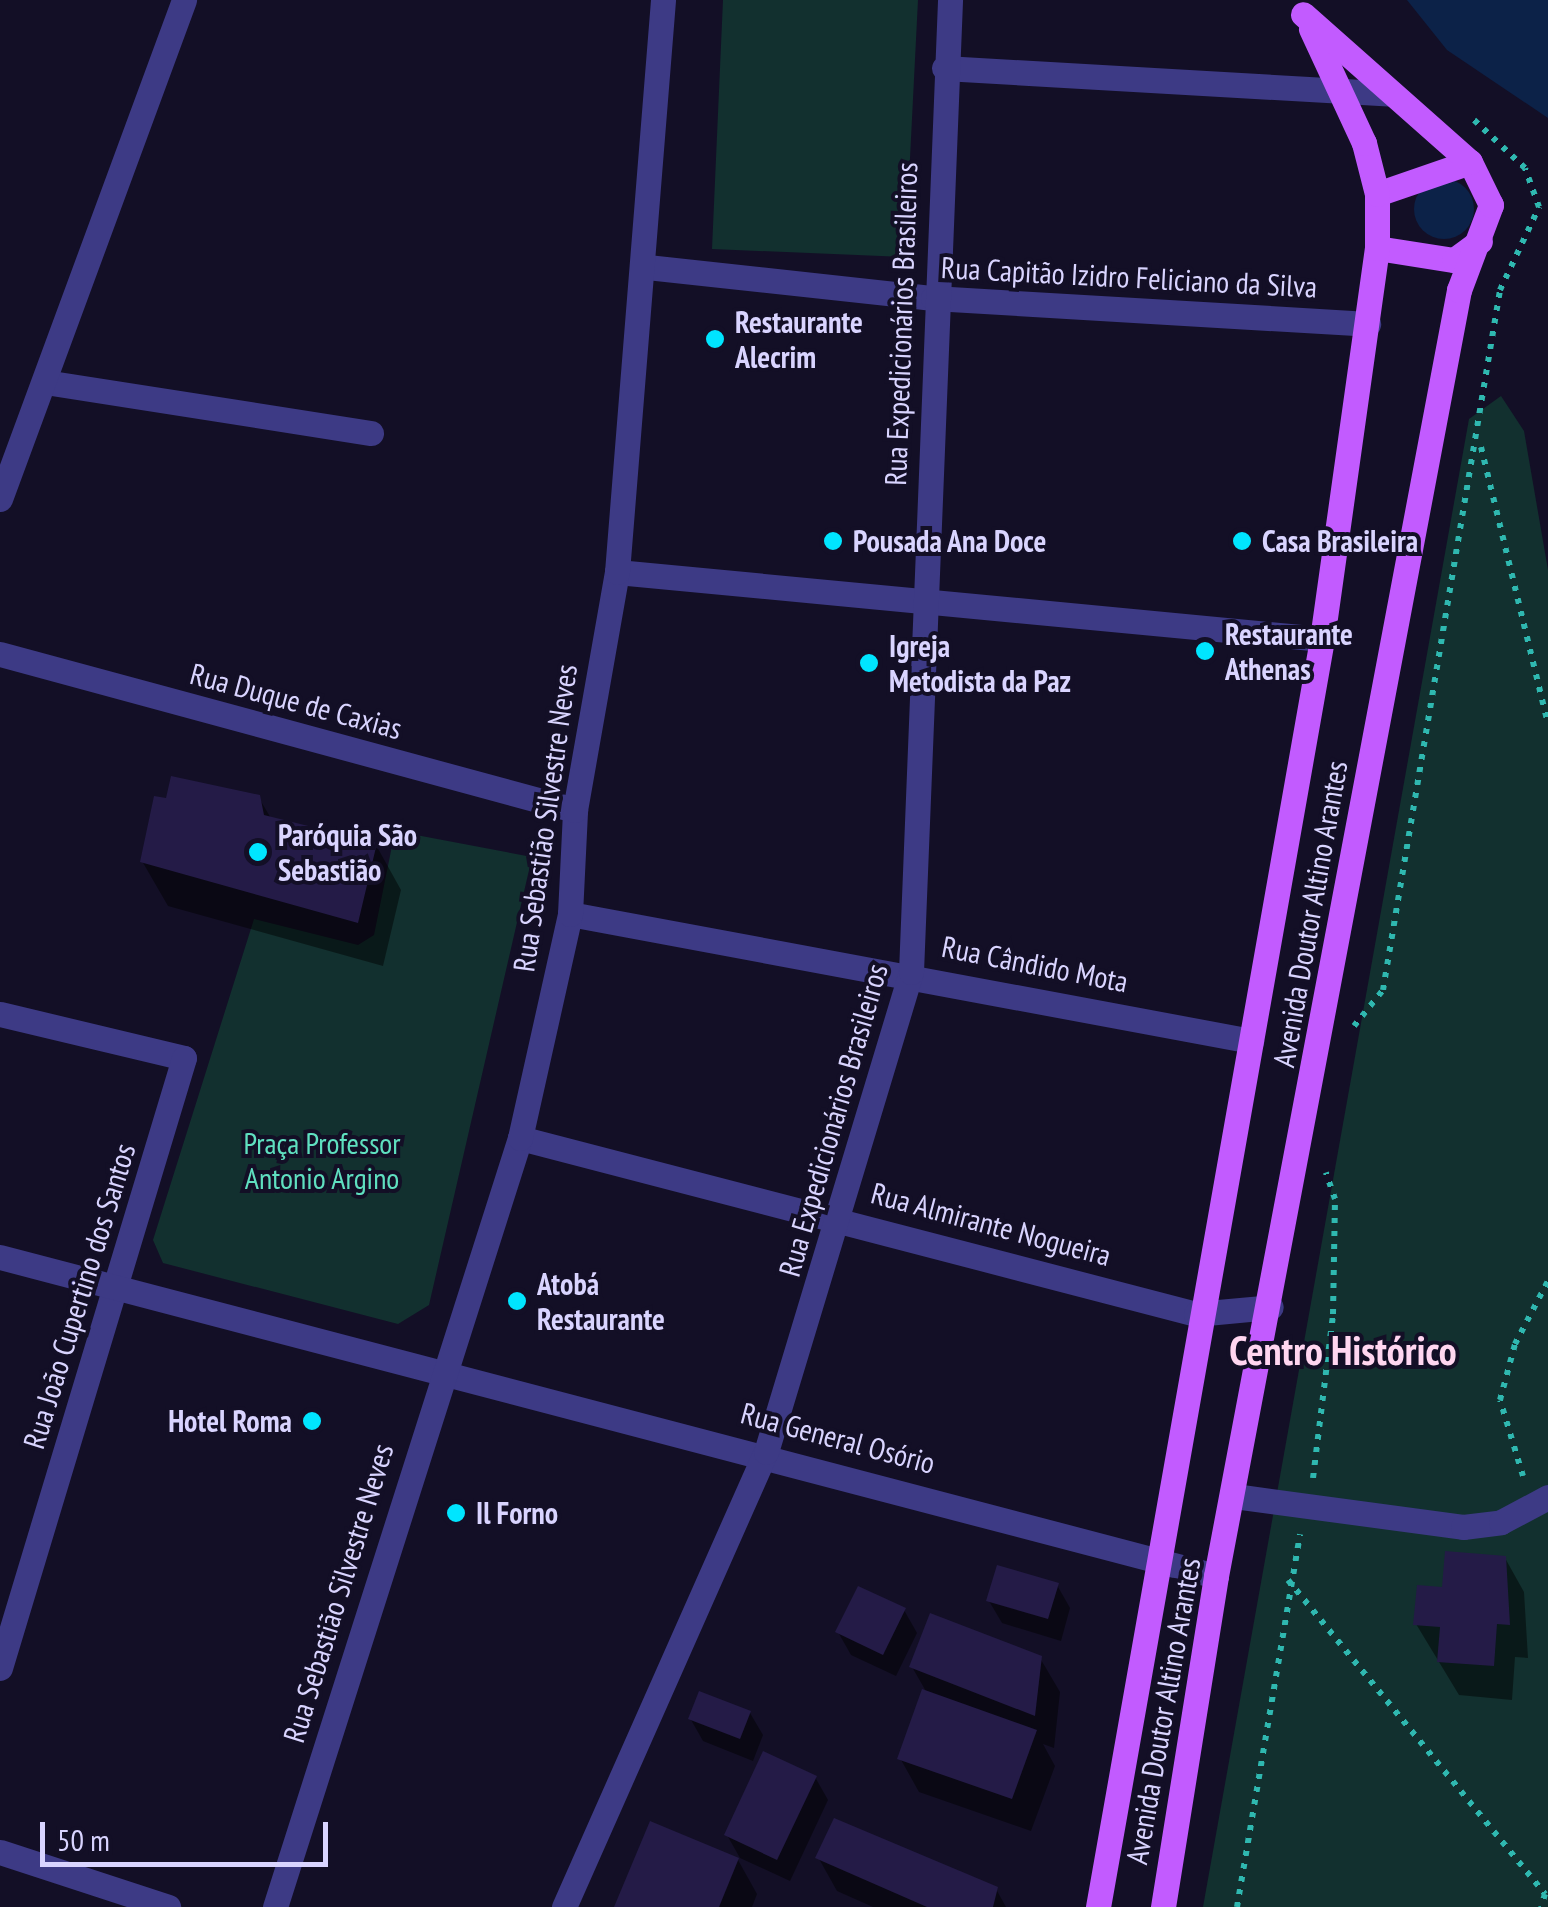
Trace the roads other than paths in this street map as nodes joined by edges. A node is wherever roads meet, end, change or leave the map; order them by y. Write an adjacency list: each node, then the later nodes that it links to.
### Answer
1 (184, 0): 15 (street)
2 (663, 0): 12 (street, Rua Sebastião Silvestre Neves)
3 (950, 0): 5 (street, Rua Expedicionários Brasileiros)
4 (1298, 7): 6 (main road, Avenida Doutor Altino Arantes); 7 (main road, Avenida Doutor Altino Arantes)
5 (944, 68): 7 (street); 13 (street, Rua Expedicionários Brasileiros)
6 (1392, 94): 7 (street); 8 (main road, Avenida Doutor Altino Arantes)
7 (1346, 96): 9 (main road, Avenida Doutor Altino Arantes)
8 (1470, 162): 9 (main road); 10 (main road, Avenida Doutor Altino Arantes)
9 (1377, 194): 11 (main road, Avenida Doutor Altino Arantes)
10 (1483, 239): 11 (main road); 31 (main road, Avenida Doutor Altino Arantes)
11 (1377, 248): 14 (main road, Avenida Doutor Altino Arantes)
12 (646, 267): 13 (street, Rua Capitão Izidro Feliciano da Silva); 18 (street, Rua Sebastião Silvestre Neves)
13 (933, 298): 14 (street, Rua Capitão Izidro Feliciano da Silva); 19 (street, Rua Expedicionários Brasileiros)
14 (1368, 324): 20 (main road, Avenida Doutor Altino Arantes)
15 (45, 382): 16 (street); 17 (street)
16 (372, 433)
17 (0, 499)
18 (617, 572): 19 (street); 22 (street, Rua Sebastião Silvestre Neves)
19 (925, 602): 20 (street); 24 (street, Rua Expedicionários Brasileiros)
20 (1322, 638): 26 (main road, Avenida Doutor Altino Arantes)
21 (0, 654): 22 (street, Rua Duque de Caxias)
22 (575, 810): 23 (street, Rua Sebastião Silvestre Neves)
23 (570, 914): 24 (street, Rua Cândido Mota); 27 (street, Rua Sebastião Silvestre Neves)
24 (910, 972): 26 (street, Rua Cândido Mota); 28 (street, Rua Expedicionários Brasileiros)
25 (0, 1014): 30 (street, Rua João Cupertino dos Santos)
26 (1251, 1041): 32 (main road, Avenida Doutor Altino Arantes)
27 (520, 1138): 28 (street, Rua Almirante Nogueira); 33 (street, Rua Sebastião Silvestre Neves)
28 (843, 1217): 32 (street, Rua Almirante Nogueira); 34 (street, Rua Expedicionários Brasileiros)
29 (0, 1257): 30 (street, Rua General Osório)
30 (118, 1283): 33 (street, Rua General Osório); 39 (street, Rua João Cupertino dos Santos)
31 (1271, 1306): 32 (street, Rua Almirante Nogueira); 35 (main road, Avenida Doutor Altino Arantes)
32 (1196, 1314): 37 (main road, Avenida Doutor Altino Arantes)
33 (442, 1368): 34 (street, Rua General Osório); 42 (street, Rua Sebastião Silvestre Neves)
34 (766, 1452): 37 (street, Rua General Osório); 43 (street, Rua Expedicionários Brasileiros)
35 (1234, 1496): 36 (street); 38 (main road, Avenida Doutor Altino Arantes)
36 (1542, 1500)
37 (1158, 1559): 38 (street, Rua General Osório); 44 (main road, Avenida Doutor Altino Arantes)
38 (1216, 1576): 45 (main road, Avenida Doutor Altino Arantes)
39 (0, 1668)
40 (0, 1852): 41 (street)
41 (168, 1907)
42 (274, 1907)
43 (564, 1907)
44 (1098, 1907)
45 (1163, 1907)

